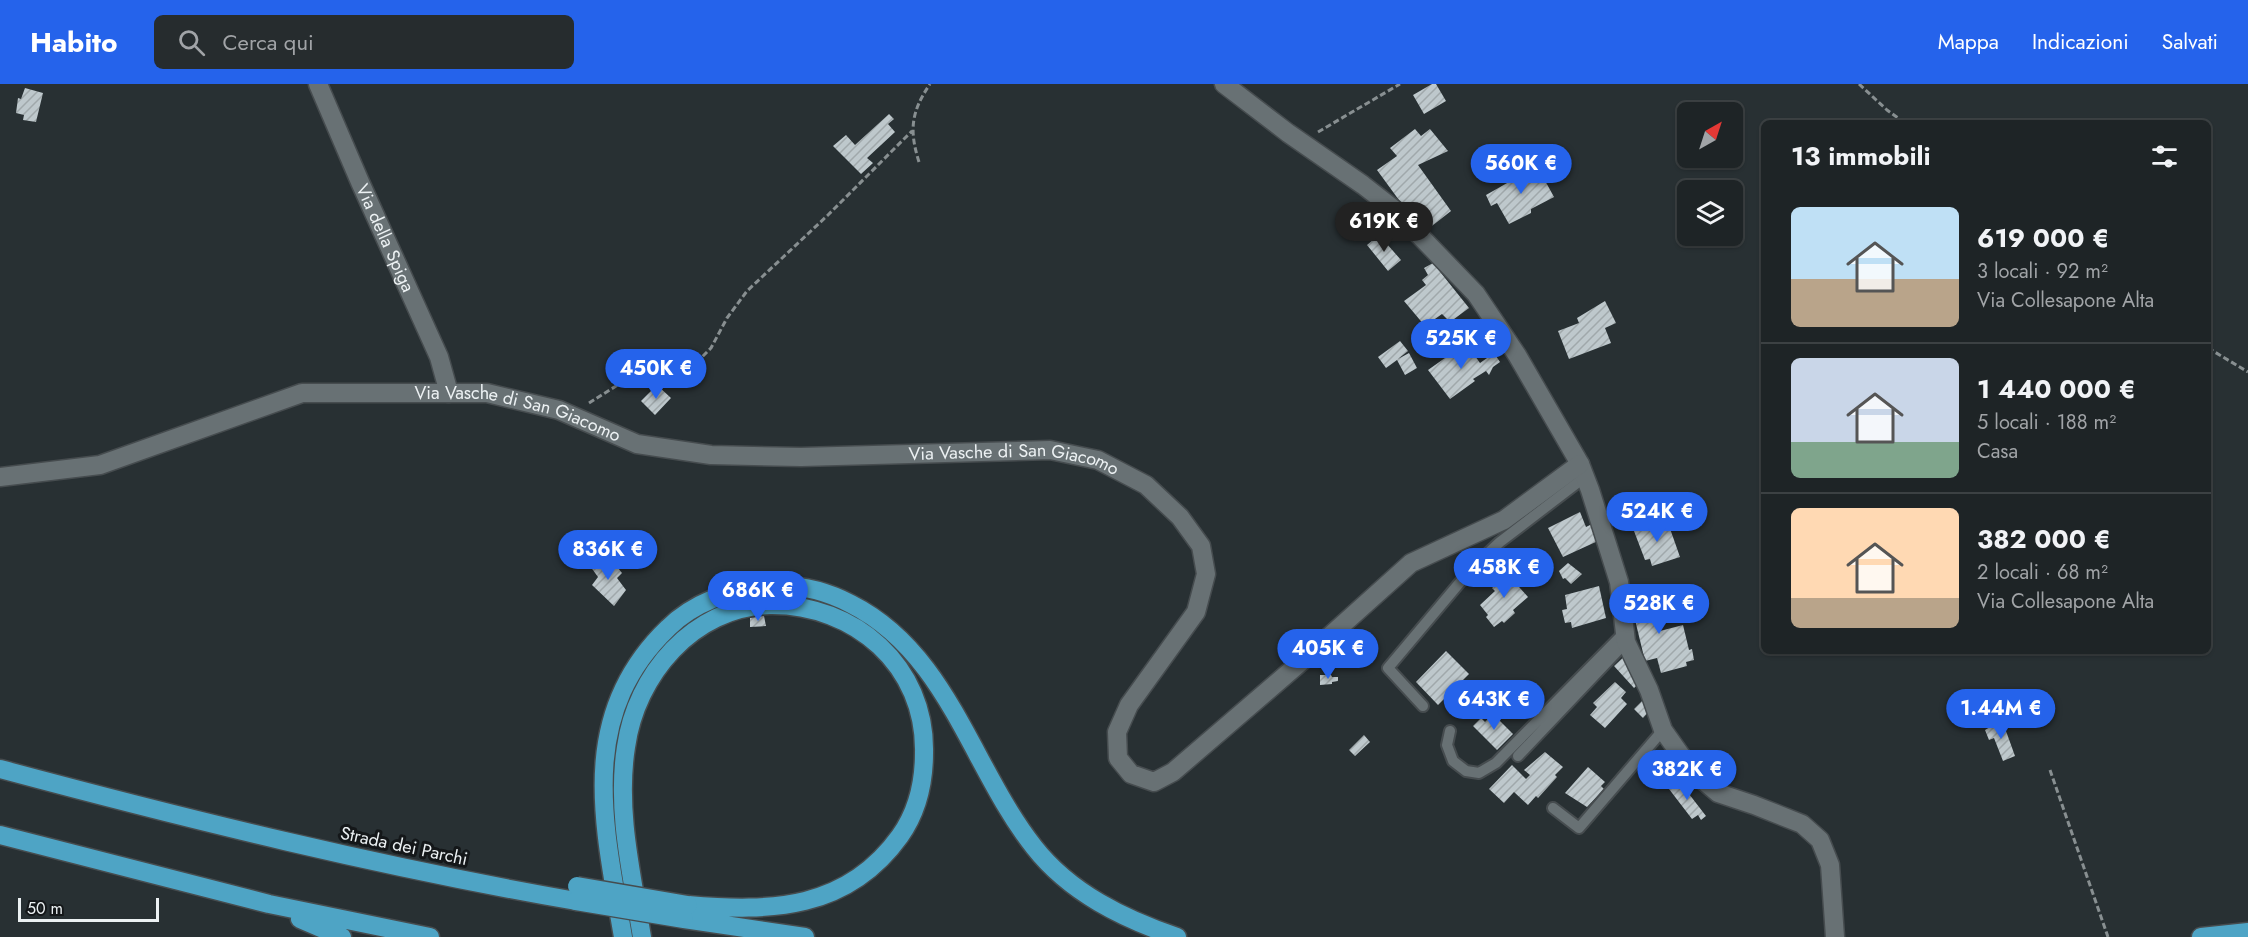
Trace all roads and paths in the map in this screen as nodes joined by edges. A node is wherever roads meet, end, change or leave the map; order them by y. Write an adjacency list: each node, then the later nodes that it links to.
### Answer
1 (318, 84): 12 (street, Via della Spiga)
2 (930, 84): 7 (path)
3 (1224, 84): 8 (street)
4 (1400, 84): 8 (path)
5 (1859, 84): 6 (path)
6 (1901, 120)
7 (912, 131): 9 (path); 13 (path)
8 (1301, 142): 14 (street)
9 (919, 162)
10 (2211, 350): 11 (path)
11 (2248, 372)
12 (448, 393): 13 (street, Via Vasche di San Giacomo); 15 (street, Via Vasche di San Giacomo)
13 (559, 410): 14 (street, Via Vasche di San Giacomo)
14 (1582, 471): 16 (street); 17 (lane)
15 (0, 477)
16 (1625, 637): 18 (street); 19 (lane); 20 (lane)
17 (1422, 706)
18 (1663, 730): 23 (lane); 34 (street)
19 (1449, 731)
20 (1518, 756)
21 (0, 769): 26 (highway, Strada dei Parchi, bridge)
22 (2050, 770): 35 (path)
23 (1553, 808)
24 (0, 835): 25 (highway)
25 (269, 904): 28 (highway); 29 (highway)
26 (686, 912): 31 (highway); 32 (highway, Strada dei Parchi)
27 (2248, 932): 36 (highway)
28 (342, 937)
29 (430, 937)
30 (623, 937): 33 (highway)
31 (642, 937)
32 (804, 937)
33 (1178, 937)
34 (1835, 937)
35 (2108, 937)
36 (2201, 937)

